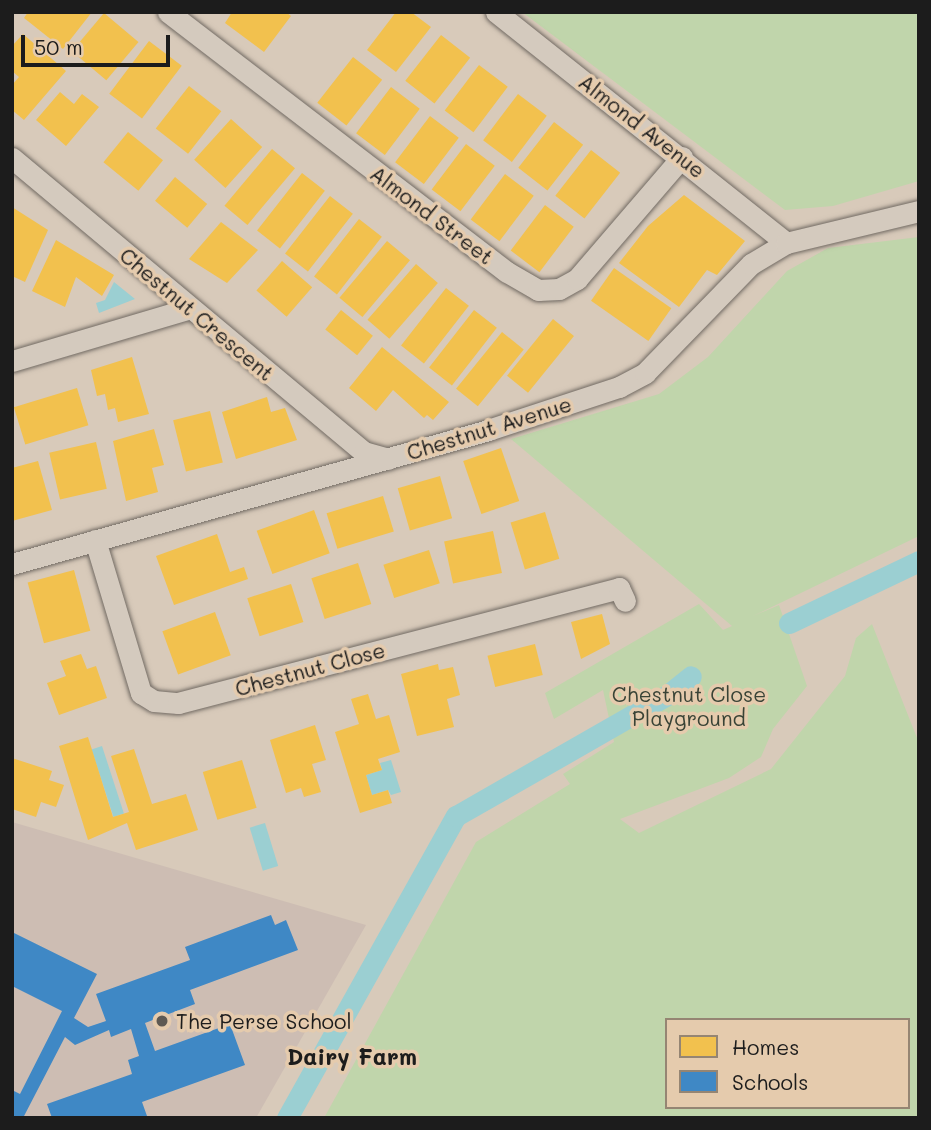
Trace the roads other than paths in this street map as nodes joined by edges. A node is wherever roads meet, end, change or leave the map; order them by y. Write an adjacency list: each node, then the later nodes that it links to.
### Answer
1 (168, 12): 3 (street, Almond Street)
2 (496, 12): 3 (street, Almond Avenue)
3 (682, 157): 6 (street, Almond Avenue)
4 (12, 158): 7 (street, Chestnut Crescent)
5 (919, 211): 6 (street, Chestnut Avenue)
6 (786, 243): 9 (street, Chestnut Avenue)
7 (188, 309): 8 (street); 9 (street, Chestnut Crescent)
8 (12, 361)
9 (388, 459): 10 (street, Chestnut Avenue)
10 (95, 540): 11 (street, Chestnut Avenue); 12 (street, Chestnut Close)
11 (12, 564)
12 (625, 601)

